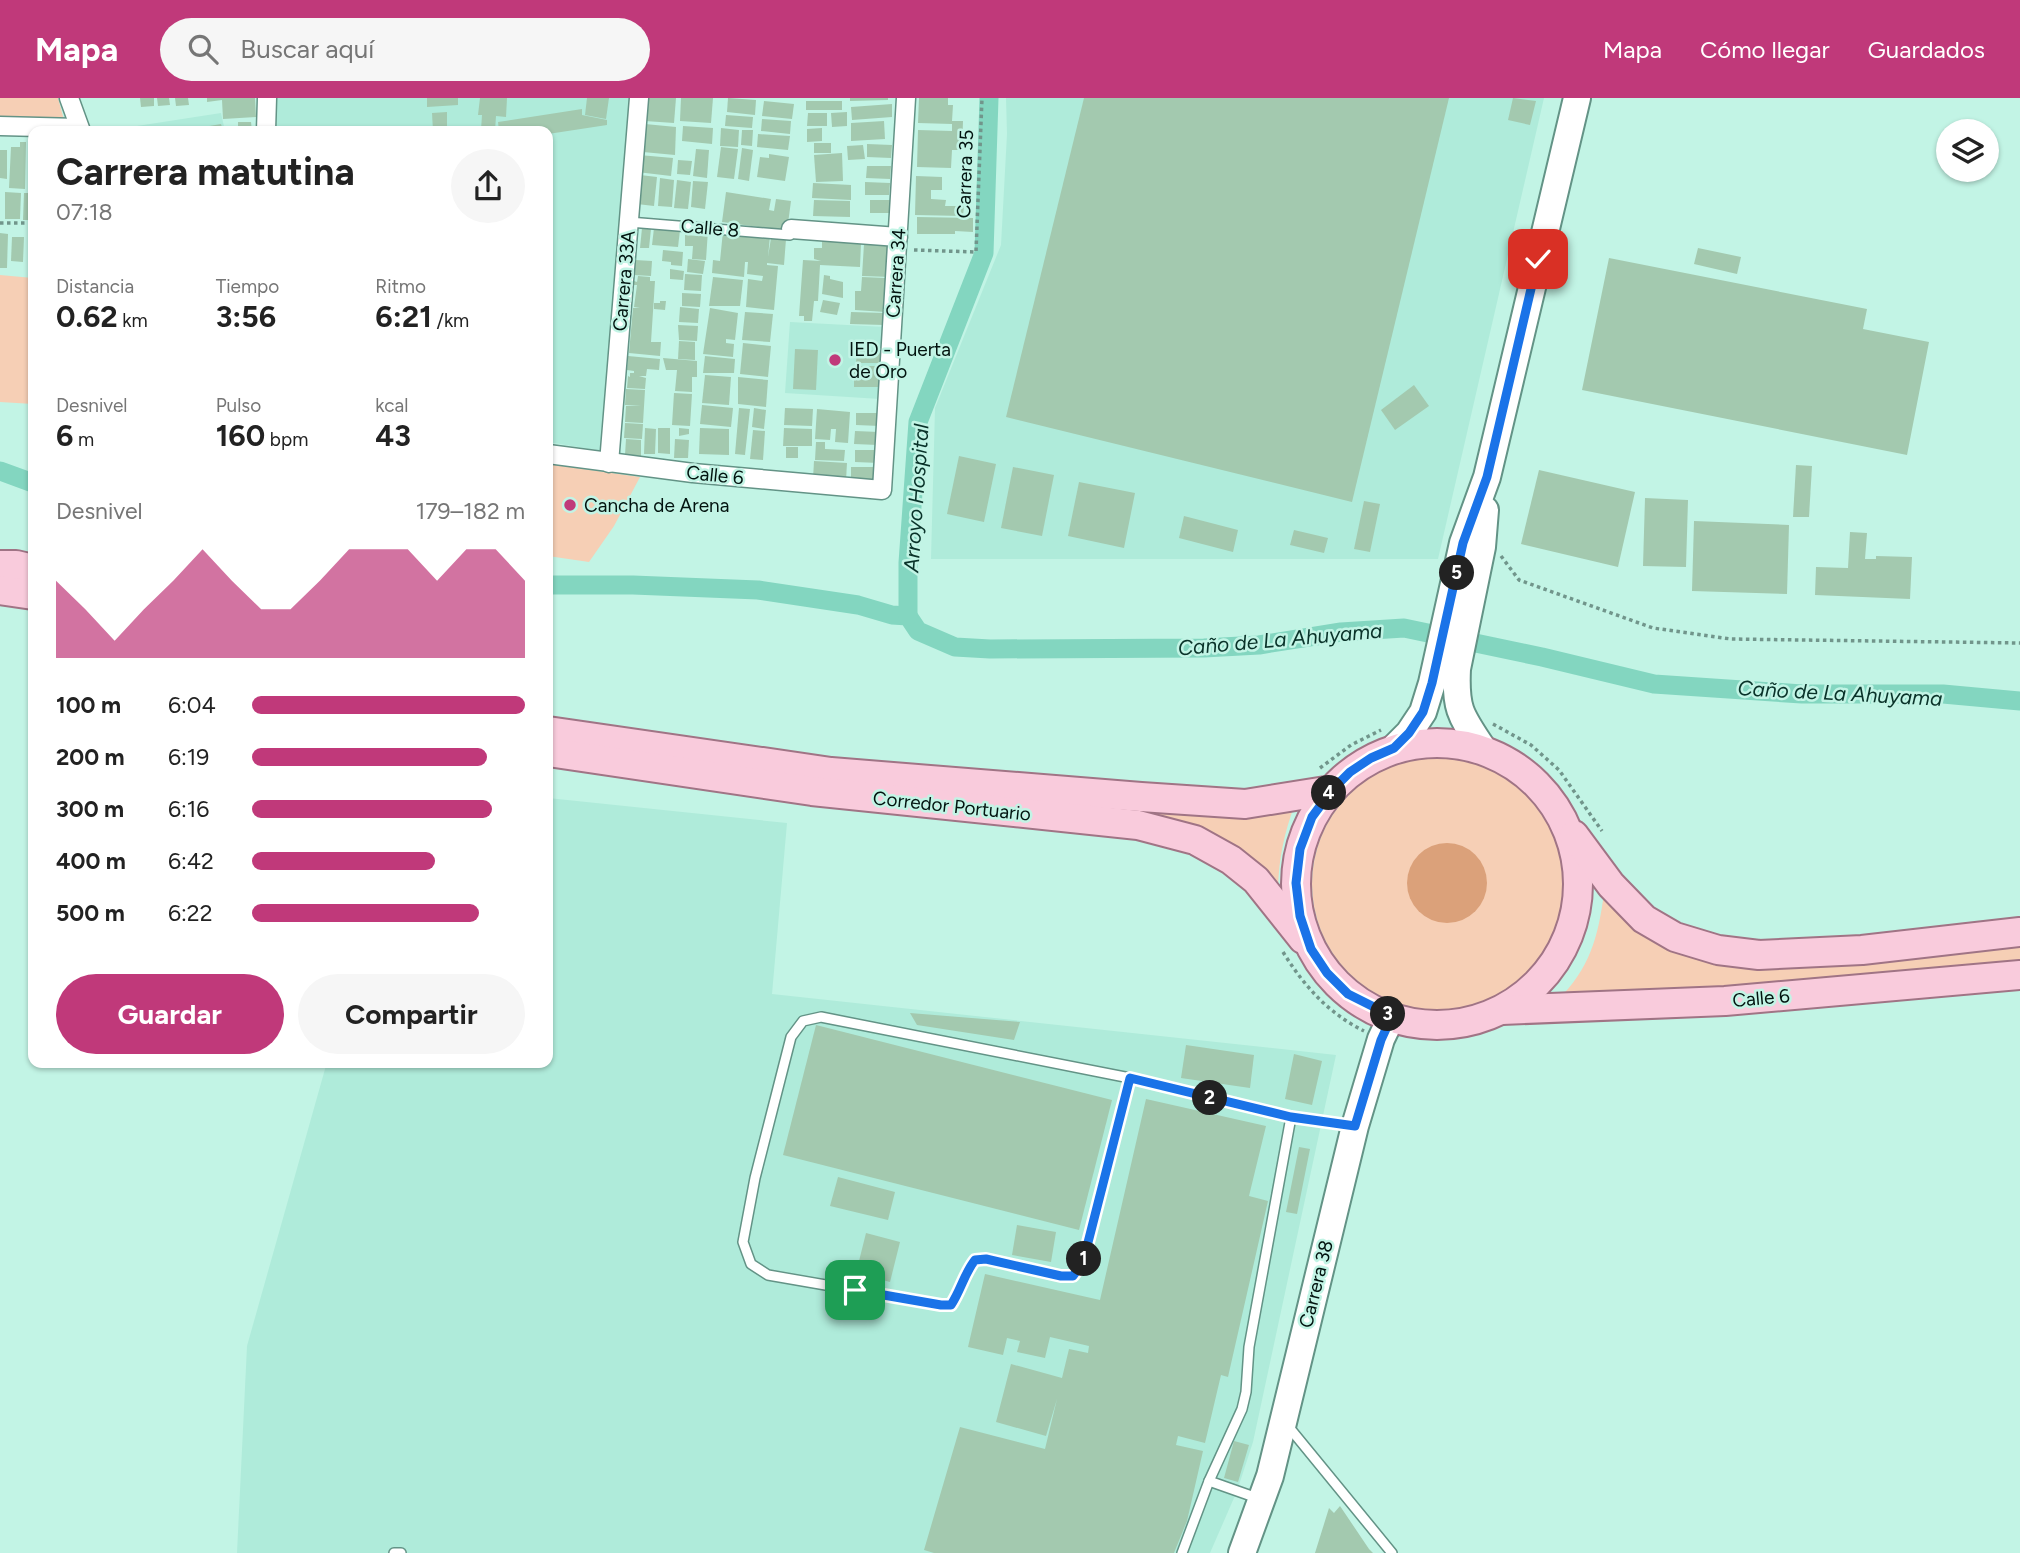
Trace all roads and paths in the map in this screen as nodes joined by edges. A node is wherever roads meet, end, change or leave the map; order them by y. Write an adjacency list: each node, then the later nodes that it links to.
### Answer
1 (69, 98): 8 (street)
2 (267, 98): 9 (street)
3 (639, 98): 11 (street, Carrera 33A)
4 (906, 98): 15 (street, Carrera 34)
5 (982, 98): 15 (path, Carrera 35)
6 (1577, 98): 25 (street)
7 (0, 126): 10 (street)
8 (79, 126)
9 (266, 126)
10 (28, 127)
11 (629, 222): 14 (lane, Calle 8); 17 (street, Carrera 33A)
12 (0, 223): 13 (path)
13 (28, 223)
14 (791, 232): 15 (street, Calle 8)
15 (898, 243): 18 (street, Carrera 34)
16 (553, 455): 17 (street, Calle 6)
17 (609, 463): 18 (street, Calle 6)
18 (882, 490)
19 (0, 565): 20 (main road)
20 (28, 568)
21 (1519, 580): 24 (path)
22 (0, 590): 23 (main road)
23 (28, 594)
24 (2020, 643)
25 (1446, 668): 28 (street); 29 (street)
26 (1486, 716): 33 (path)
27 (553, 732): 31 (main road, Corredor Portuario)
28 (1388, 739): 29 (main road); 31 (main road); 31 (path)
29 (1483, 749): 32 (main road)
30 (553, 753): 36 (main road, Corredor Portuario)
31 (1322, 781): 36 (main road)
32 (1564, 820): 34 (main road); 38 (main road)
33 (1602, 831)
34 (2020, 932)
35 (1280, 948): 39 (path)
36 (1311, 949): 39 (main road)
37 (2020, 975): 38 (main road, Calle 6)
38 (1502, 1010): 39 (main road)
39 (1387, 1028): 42 (street, Carrera 38)
40 (1130, 1078): 40 (lane); 41 (lane)
41 (1291, 1117): 42 (lane); 44 (lane)
42 (1355, 1126): 43 (street, Carrera 38)
43 (1283, 1419): 45 (street, Carrera 38); 50 (lane)
44 (1209, 1481): 45 (lane); 49 (lane)
45 (1262, 1500): 46 (street, Carrera 38)
46 (1246, 1550)
47 (394, 1553): 48 (lane)
48 (401, 1553)
49 (1182, 1553)
50 (1392, 1553)

